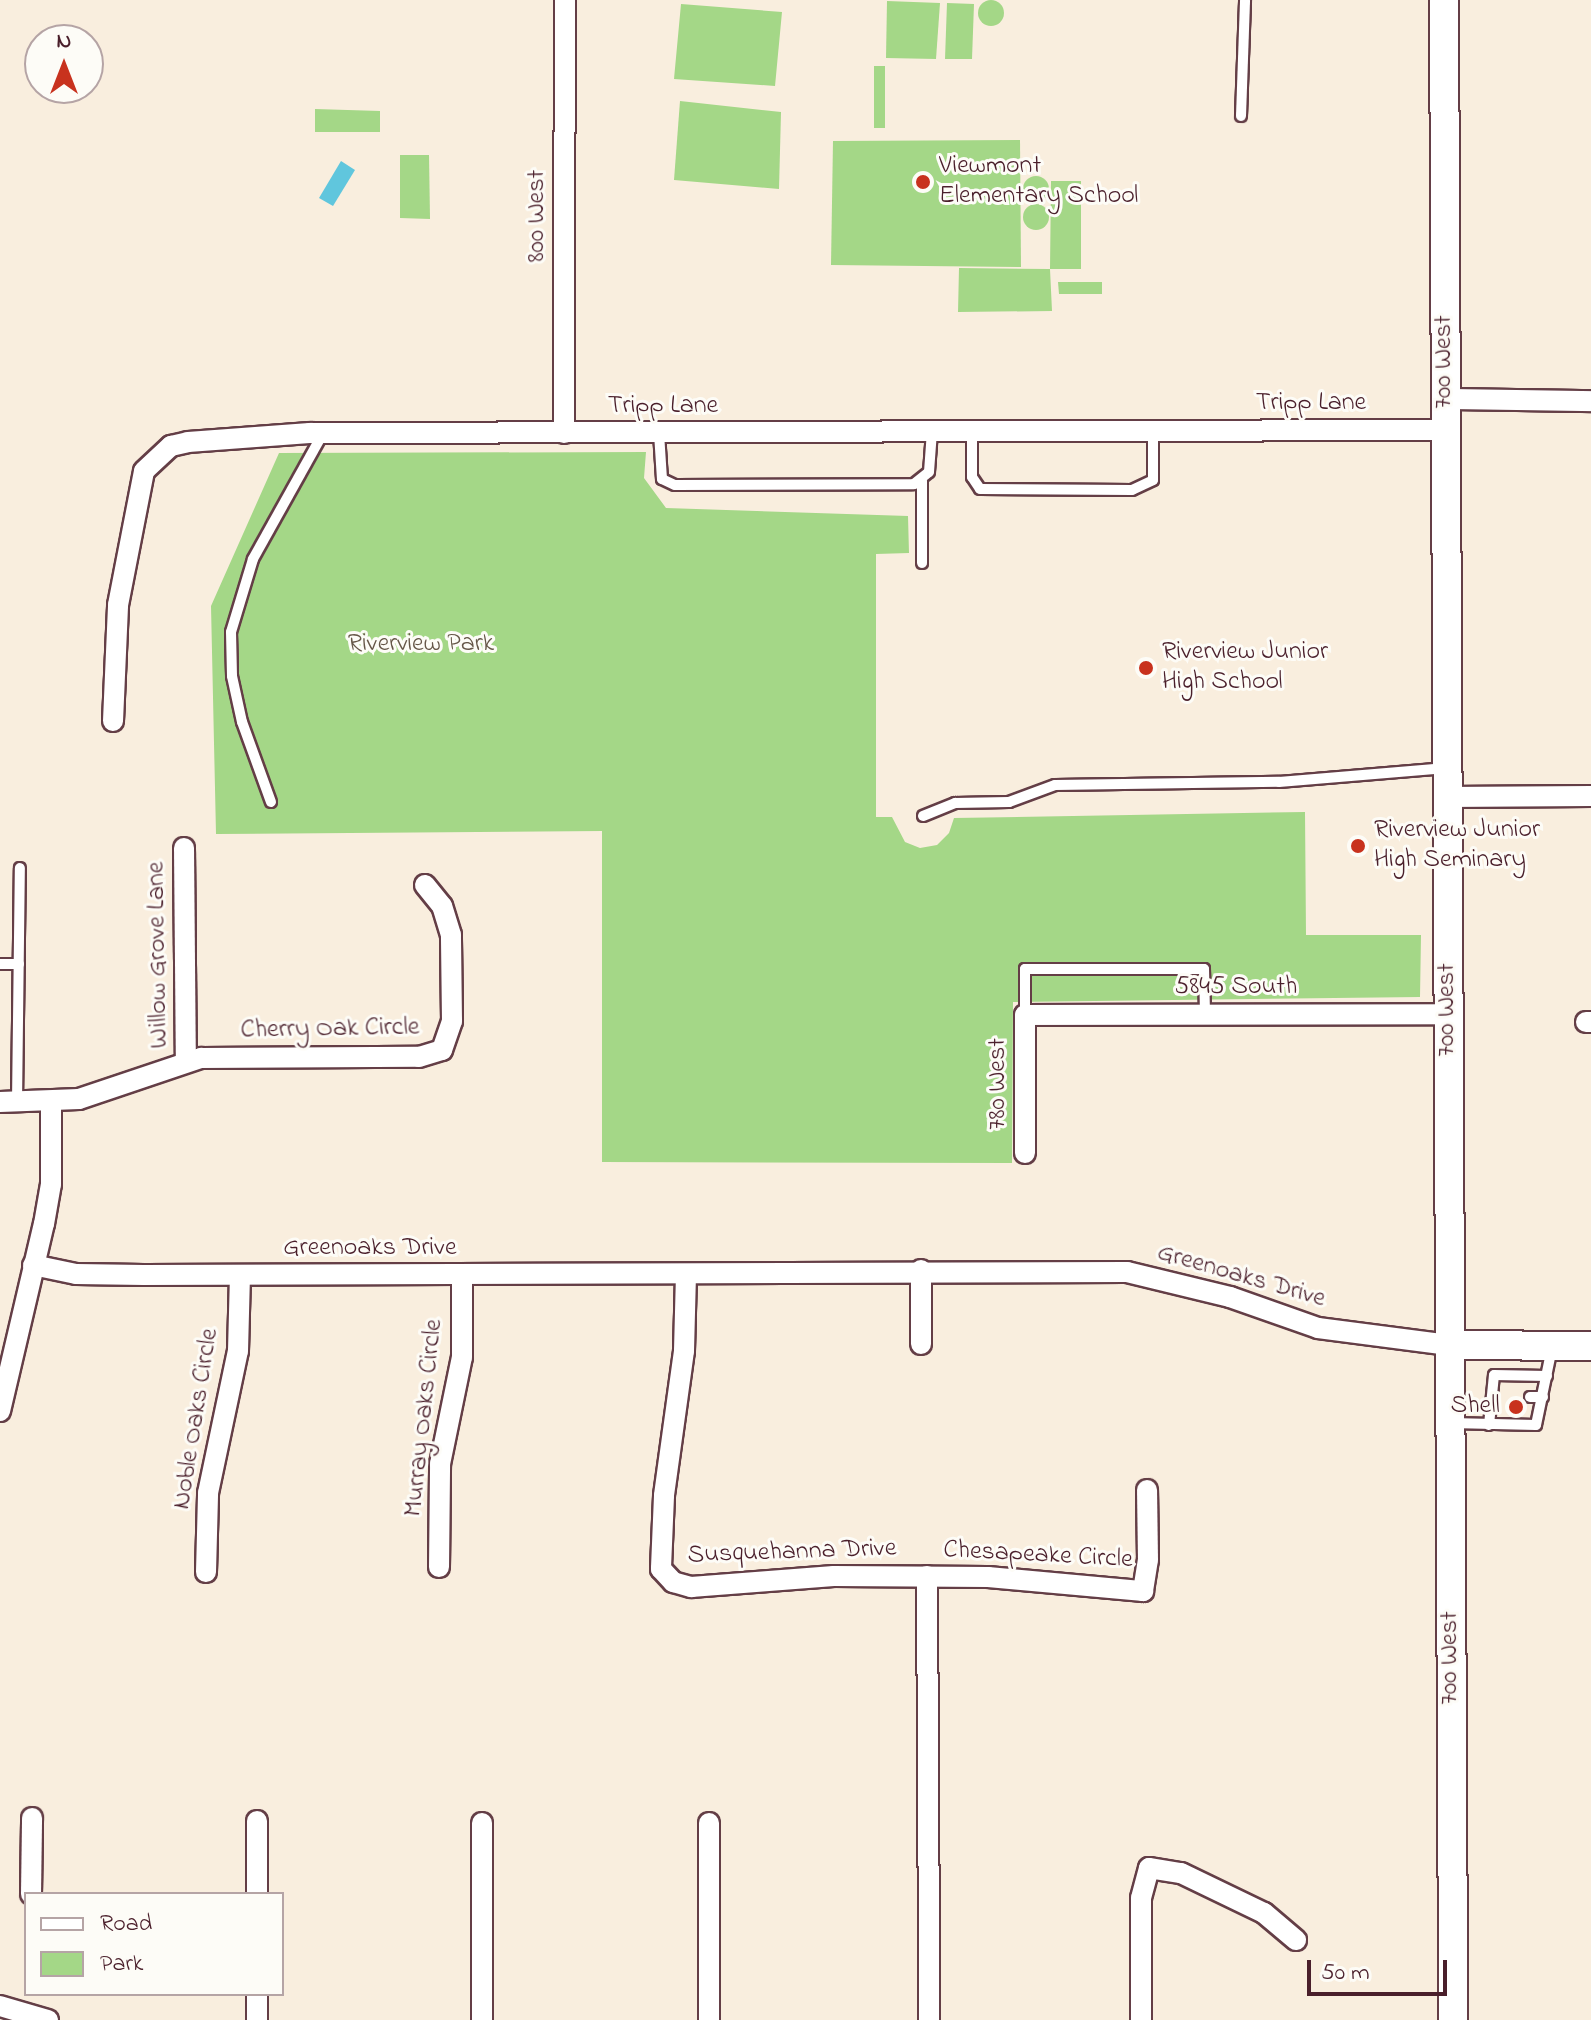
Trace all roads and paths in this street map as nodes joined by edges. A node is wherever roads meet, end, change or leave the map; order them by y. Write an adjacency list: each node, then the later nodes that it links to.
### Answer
1 (565, 0): 12 (street, 800 West)
2 (1245, 0): 4 (lane)
3 (1444, 0): 5 (main road, 700 West)
4 (1241, 116)
5 (1445, 399): 6 (street); 8 (main road, 700 West)
6 (1591, 401)
7 (1153, 430): 8 (street, Tripp Lane); 10 (street, Tripp Lane); 10 (lane)
8 (1446, 430): 17 (main road, 700 West)
9 (932, 431): 10 (street, Tripp Lane); 13 (street, Tripp Lane); 14 (lane)
10 (972, 431)
11 (323, 433): 12 (street, Tripp Lane); 16 (street, Tripp Lane); 20 (lane)
12 (564, 433): 13 (street, Tripp Lane)
13 (659, 433): 14 (lane)
14 (922, 481): 15 (lane)
15 (922, 563)
16 (113, 721)
17 (1446, 768): 19 (main road, 700 West); 21 (lane)
18 (1591, 796): 19 (street)
19 (1447, 797): 28 (main road, 700 West)
20 (271, 802)
21 (923, 816)
22 (184, 848): 30 (street, Willow Grove Lane)
23 (20, 868): 26 (lane)
24 (425, 885): 30 (street, Cherry Oak Circle)
25 (0, 964): 26 (lane)
26 (19, 964): 31 (lane)
27 (1205, 1014): 28 (street, 5845 South); 29 (street, 5845 South); 29 (lane)
28 (1447, 1014): 40 (main road, 700 West)
29 (1025, 1015): 33 (street, 780 West)
30 (186, 1061): 32 (street)
31 (9, 1102): 32 (street)
32 (51, 1104): 34 (street)
33 (1025, 1153)
34 (33, 1265): 37 (street, Greenoaks Drive); 48 (street)
35 (921, 1270): 36 (street, Greenoaks Drive); 39 (street); 40 (street, Greenoaks Drive)
36 (686, 1274): 38 (street, Greenoaks Drive); 54 (street, Susquehanna Drive)
37 (240, 1275): 38 (street, Greenoaks Drive); 53 (street, Noble Oaks Circle)
38 (462, 1275): 52 (street, Murray Oaks Circle)
39 (921, 1344)
40 (1449, 1345): 41 (main road); 49 (main road, 700 West)
41 (1553, 1346): 42 (main road); 43 (lane)
42 (1591, 1346)
43 (1547, 1376): 44 (lane); 47 (lane)
44 (1492, 1397): 45 (lane); 50 (lane)
45 (1505, 1397)
46 (1530, 1397): 47 (lane)
47 (1543, 1397): 50 (lane)
48 (0, 1411)
49 (1449, 1423): 50 (lane); 71 (main road, 700 West)
50 (1489, 1425)
51 (1147, 1490): 54 (street, Chesapeake Circle)
52 (439, 1567)
53 (206, 1572)
54 (927, 1576): 69 (street, Susquehanna Drive)
55 (32, 1818): 59 (street)
56 (257, 1821): 60 (street)
57 (482, 1823): 67 (street)
58 (709, 1823): 68 (street)
59 (31, 1892)
60 (257, 1892)
61 (1296, 1940): 70 (street)
62 (257, 1996): 66 (street)
63 (26, 2003): 64 (street); 65 (street)
64 (0, 2006)
65 (48, 2020)
66 (257, 2020)
67 (482, 2020)
68 (709, 2020)
69 (929, 2020)
70 (1141, 2020)
71 (1453, 2020)

